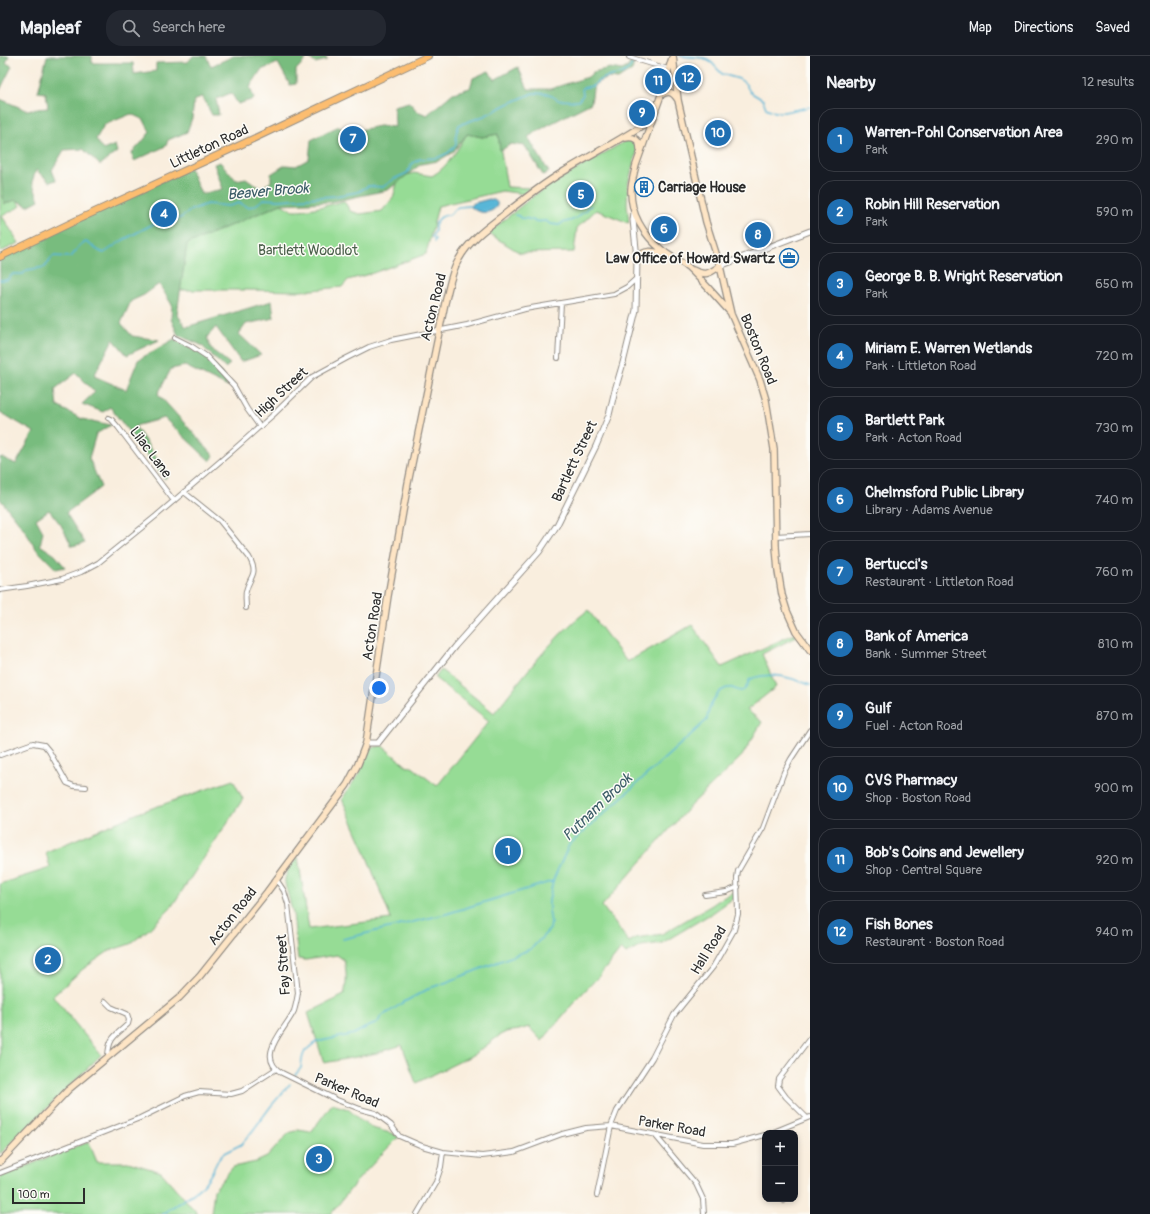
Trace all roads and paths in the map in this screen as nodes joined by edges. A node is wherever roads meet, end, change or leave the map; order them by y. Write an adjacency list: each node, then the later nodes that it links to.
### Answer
1 (428, 56): 14 (main road, Littleton Road)
2 (673, 56): 4 (main road, Bartlett Street); 6 (main road, Boston Road)
3 (628, 57): 4 (street)
4 (668, 69): 5 (main road, Bartlett Street)
5 (661, 95): 6 (main road); 7 (main road, Bartlett Street)
6 (678, 100): 12 (main road, Boston Road)
7 (652, 119): 8 (main road, Acton Road); 9 (main road, Bartlett Street)
8 (621, 139): 9 (main road); 22 (main road, Acton Road)
9 (640, 153): 10 (main road, Bartlett Street)
10 (634, 212): 13 (main road); 15 (street, Bartlett Street)
11 (810, 231): 16 (street)
12 (714, 250): 16 (main road, Boston Road); 18 (main road)
13 (668, 255): 15 (main road); 17 (main road)
14 (0, 257)
15 (637, 258): 19 (street, Bartlett Street)
16 (720, 266): 18 (main road); 21 (main road, Boston Road)
17 (687, 267): 18 (main road); 21 (main road)
18 (709, 274)
19 (637, 278): 20 (street, High Street); 35 (street, Bartlett Street)
20 (561, 303): 22 (street, High Street); 24 (street)
21 (731, 314): 30 (main road, Boston Road)
22 (440, 330): 26 (street, High Street); 35 (main road, Acton Road)
23 (175, 338): 26 (street)
24 (558, 358)
25 (108, 418): 28 (street, Lilac Lane)
26 (260, 427): 27 (street, High Street)
27 (184, 492): 28 (street, High Street); 32 (street)
28 (174, 501): 31 (street, High Street)
29 (810, 534): 30 (street)
30 (775, 536): 33 (main road, Boston Road)
31 (0, 590)
32 (246, 608)
33 (809, 646)
34 (810, 730): 39 (street, Hall Road)
35 (366, 743): 38 (main road, Acton Road)
36 (0, 755): 37 (street)
37 (86, 787)
38 (276, 879): 43 (main road, Acton Road); 44 (street, Fay Street)
39 (738, 887): 40 (street); 46 (street, Hall Road)
40 (705, 895)
41 (105, 1001): 43 (street)
42 (810, 1038): 45 (street)
43 (108, 1056): 51 (main road, Acton Road)
44 (276, 1069): 50 (street, Parker Road); 52 (street)
45 (809, 1118): 47 (street)
46 (611, 1126): 48 (street, Parker Road); 50 (street, Parker Road); 53 (street, Hall Road)
47 (782, 1130)
48 (655, 1134): 49 (street, Parker Road); 55 (street)
49 (762, 1136)
50 (443, 1152): 54 (street)
51 (0, 1162)
52 (0, 1173)
53 (597, 1195)
54 (417, 1214)
55 (704, 1214)

